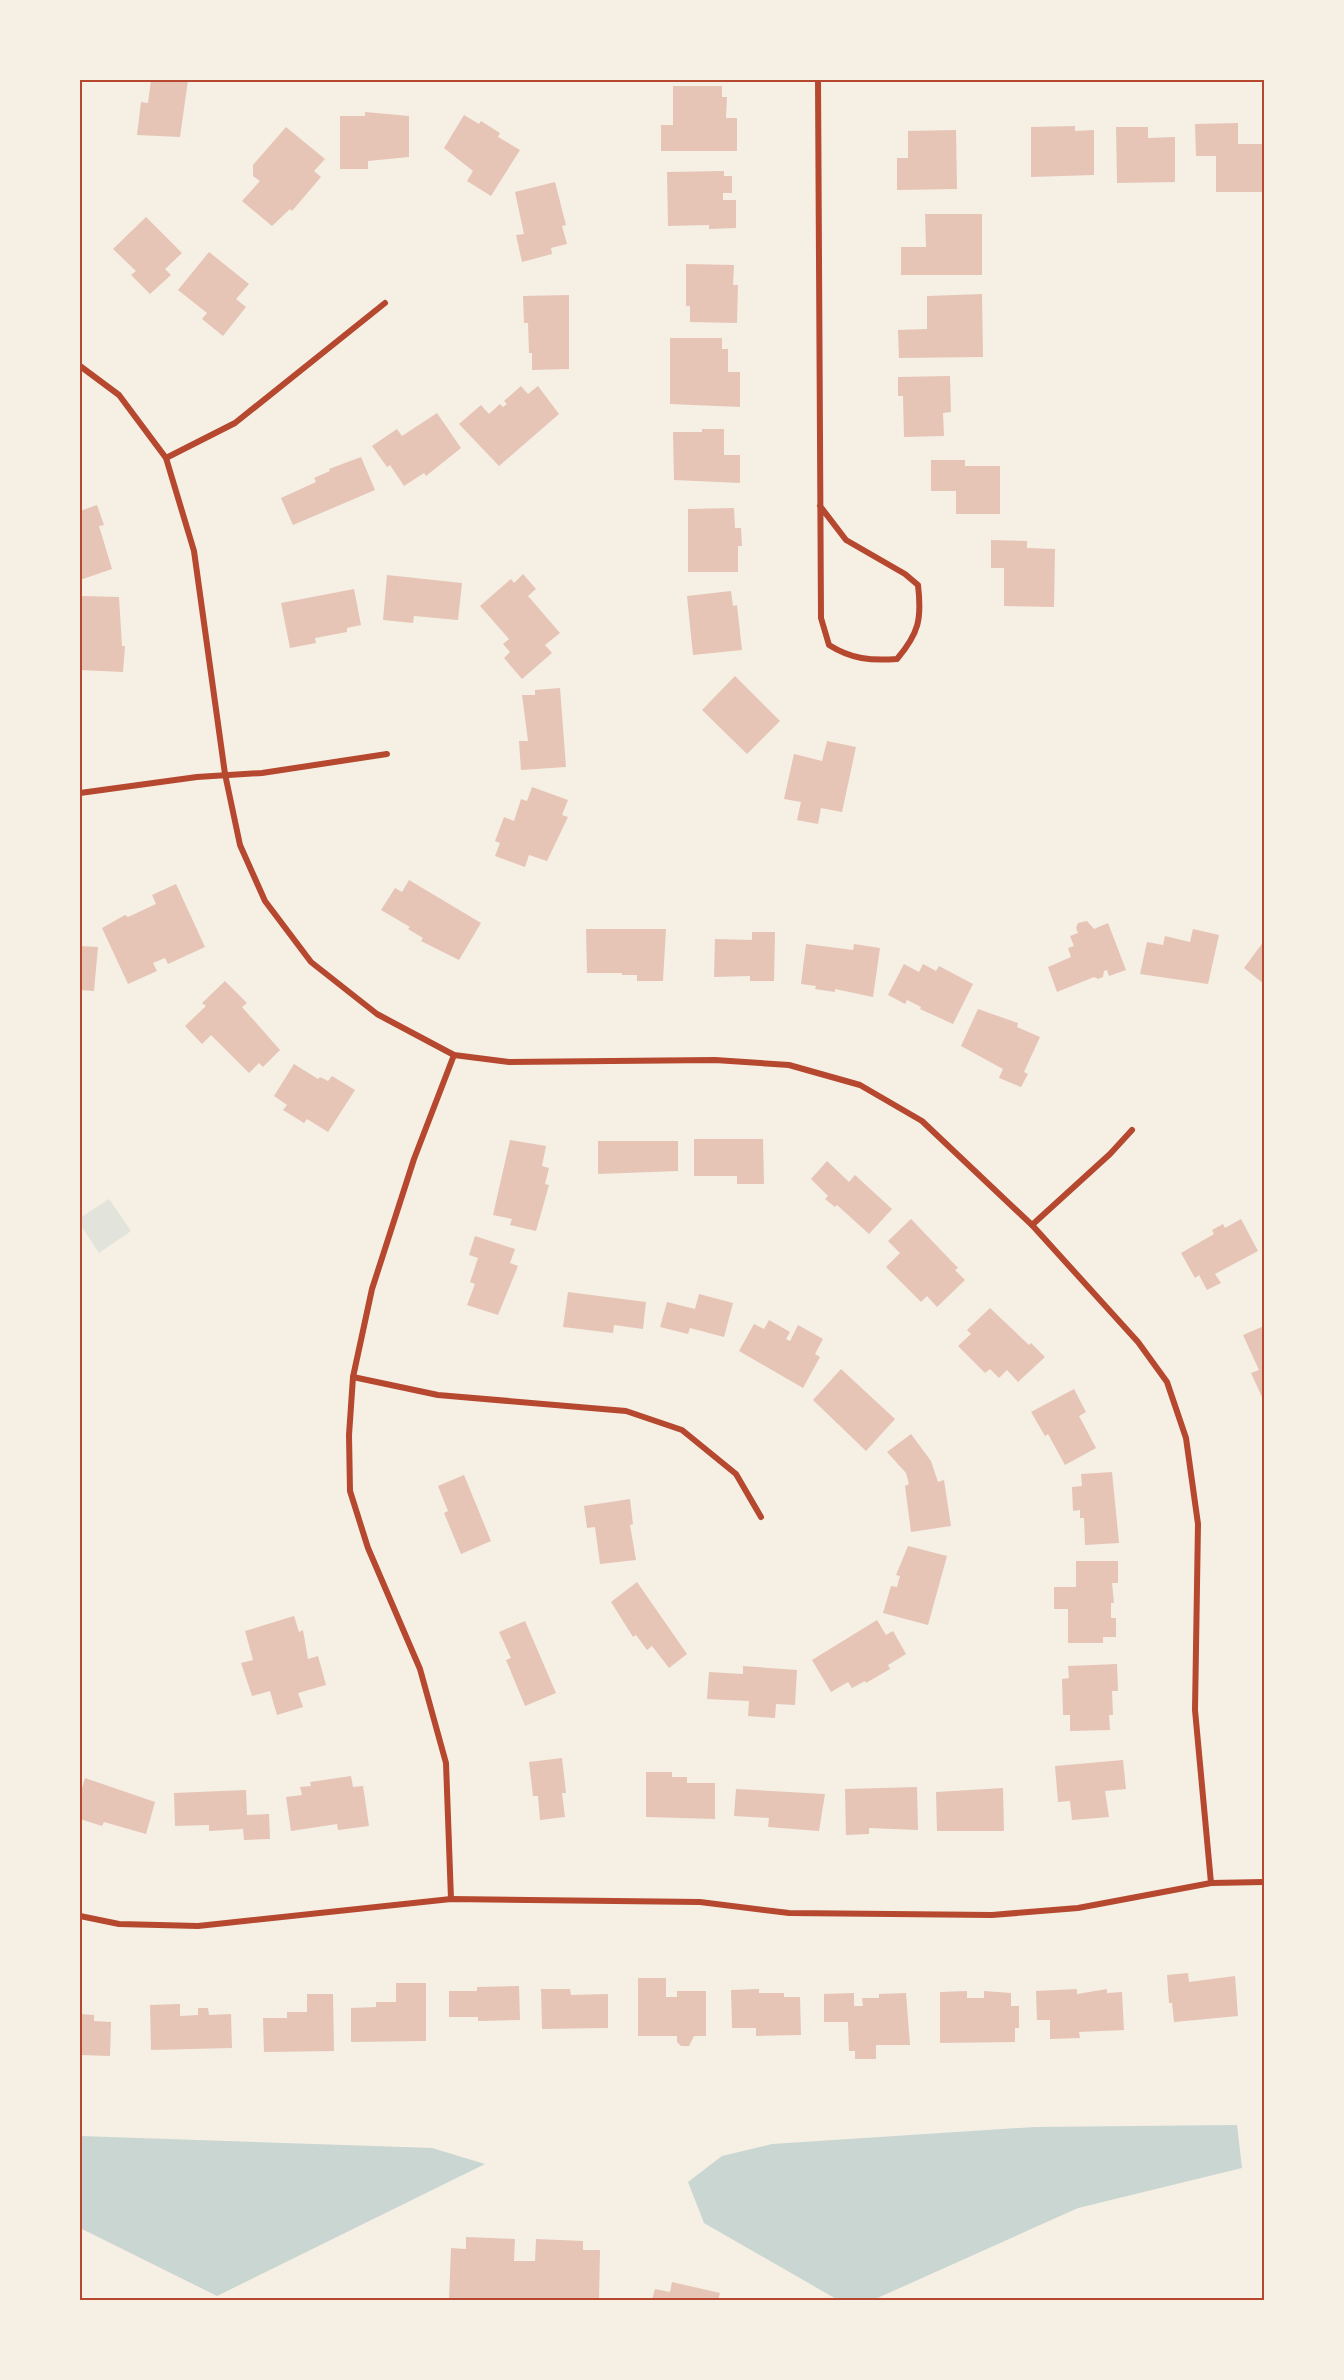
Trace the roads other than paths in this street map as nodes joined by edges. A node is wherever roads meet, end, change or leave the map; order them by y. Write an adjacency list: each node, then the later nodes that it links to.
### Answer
1 (818, 80): 5 (street)
2 (385, 303): 4 (street)
3 (80, 366): 4 (street)
4 (166, 458): 7 (street)
5 (820, 506): 5 (street)
6 (387, 754): 7 (street)
7 (225, 774): 8 (street); 9 (street)
8 (80, 793)
9 (454, 1055): 11 (street); 12 (street)
10 (1132, 1130): 11 (street)
11 (1032, 1225): 15 (street)
12 (353, 1377): 13 (street); 16 (street)
13 (761, 1517)
14 (1264, 1882): 15 (street)
15 (1212, 1883): 16 (street)
16 (452, 1899): 17 (street)
17 (80, 1916)

